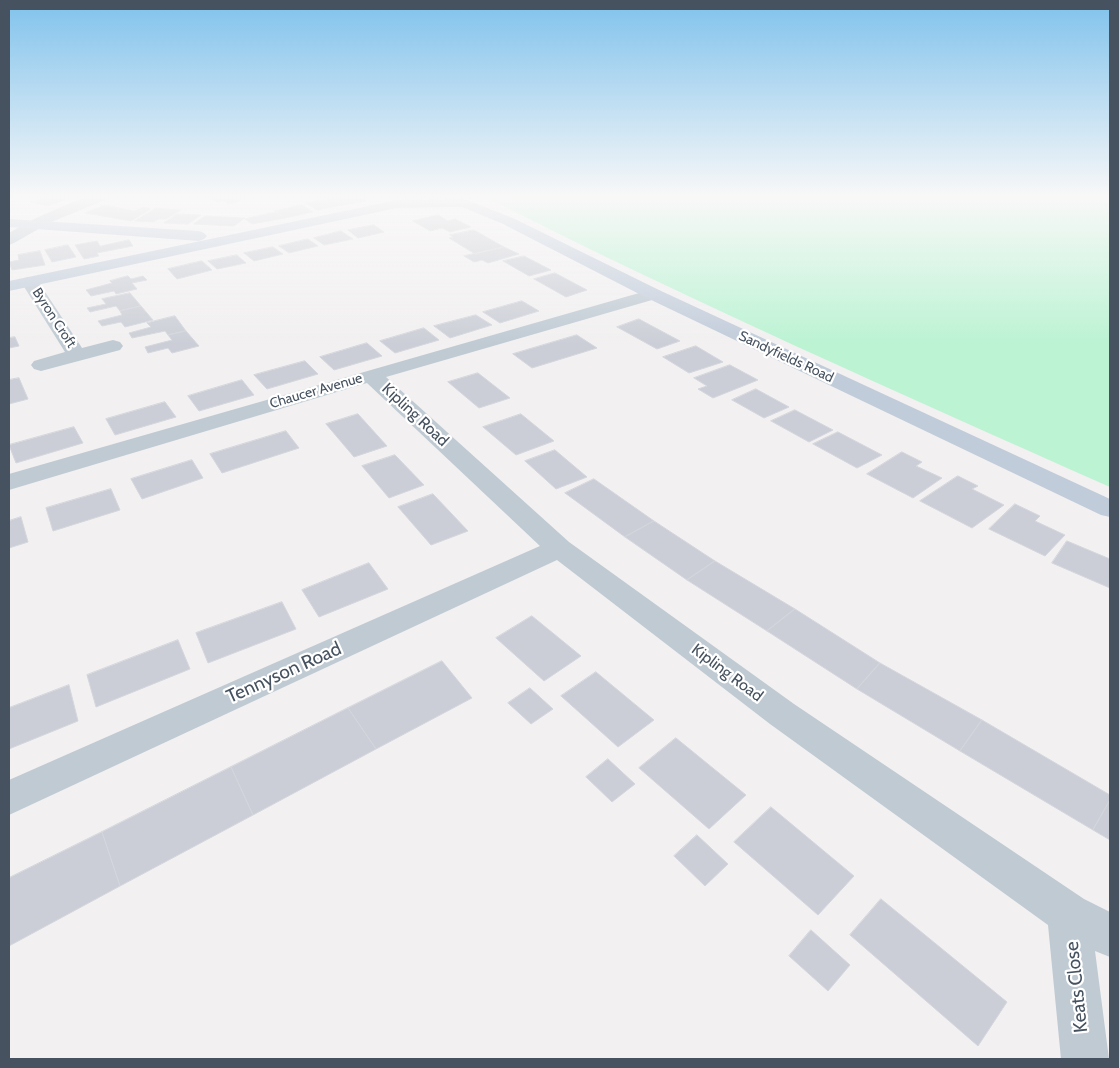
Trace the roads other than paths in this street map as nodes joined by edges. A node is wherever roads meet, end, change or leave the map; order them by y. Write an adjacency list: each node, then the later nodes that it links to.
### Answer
1 (201, 245): 3 (street)
2 (555, 245): 5 (street, Sandyfields Road)
3 (30, 282): 4 (street); 7 (street, Byron Croft)
4 (9, 286)
5 (653, 294): 9 (street, Chaucer Avenue); 11 (street, Sandyfields Road)
6 (112, 346): 7 (street, Byron Croft)
7 (77, 354): 8 (street, Byron Croft)
8 (40, 365)
9 (371, 375): 10 (street, Chaucer Avenue); 12 (street, Kipling Road)
10 (9, 482)
11 (1110, 509)
12 (559, 548): 13 (street, Tennyson Road); 14 (street, Kipling Road)
13 (9, 798)
14 (1069, 914): 15 (street, Kipling Road); 16 (street, Keats Close)
15 (1110, 935)
16 (1085, 1059)

